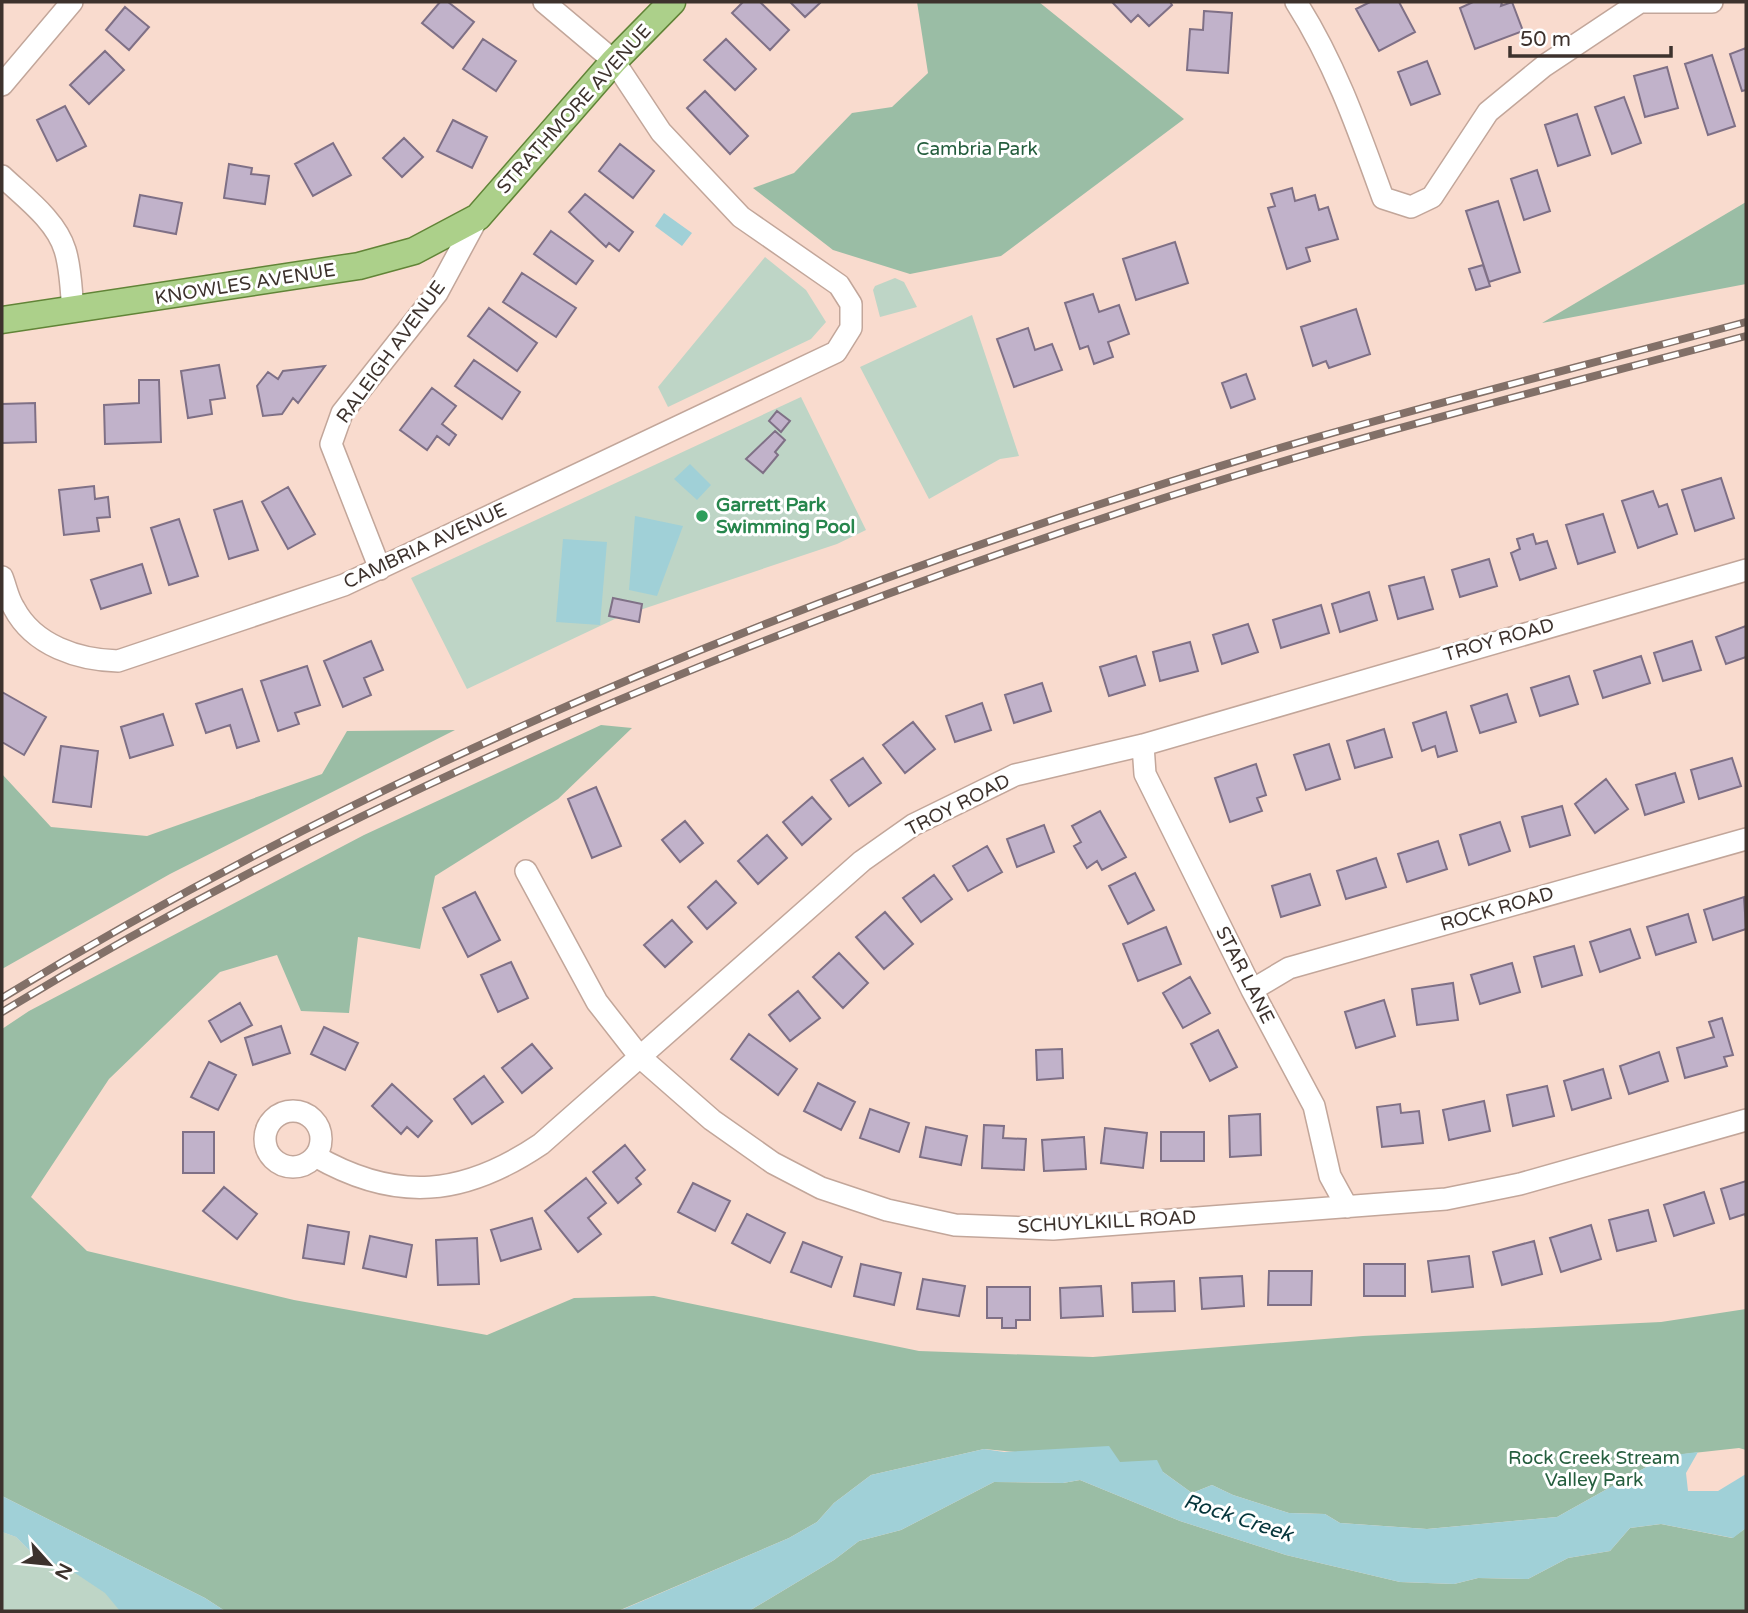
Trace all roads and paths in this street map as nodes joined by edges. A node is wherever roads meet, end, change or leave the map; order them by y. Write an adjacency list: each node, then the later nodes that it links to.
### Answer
1 (72, 2): 8 (street)
2 (544, 2): 7 (street)
3 (672, 2): 7 (main road, STRATHMORE AVENUE)
4 (1296, 2): 6 (street)
5 (1712, 2): 6 (street)
6 (1635, 3)
7 (614, 61): 10 (main road, STRATHMORE AVENUE); 13 (street, CAMBRIA AVENUE)
8 (2, 85)
9 (2, 176): 11 (street)
10 (478, 217): 11 (main road, KNOWLES AVENUE); 13 (street, RALEIGH AVENUE)
11 (73, 310): 12 (main road, KNOWLES AVENUE)
12 (2, 320)
13 (380, 569): 15 (street, CAMBRIA AVENUE)
14 (1746, 570): 16 (street, TROY ROAD)
15 (2, 577)
16 (1143, 745): 19 (street, STAR LANE); 20 (street, TROY ROAD)
17 (1746, 839): 19 (street, ROCK ROAD)
18 (526, 871): 20 (street, SCHUYLKILL ROAD)
19 (1252, 990): 23 (street, STAR LANE)
20 (640, 1057): 22 (street, TROY ROAD); 23 (street, SCHUYLKILL ROAD)
21 (1746, 1120): 23 (street, SCHUYLKILL ROAD)
22 (315, 1156)
23 (1347, 1207)

